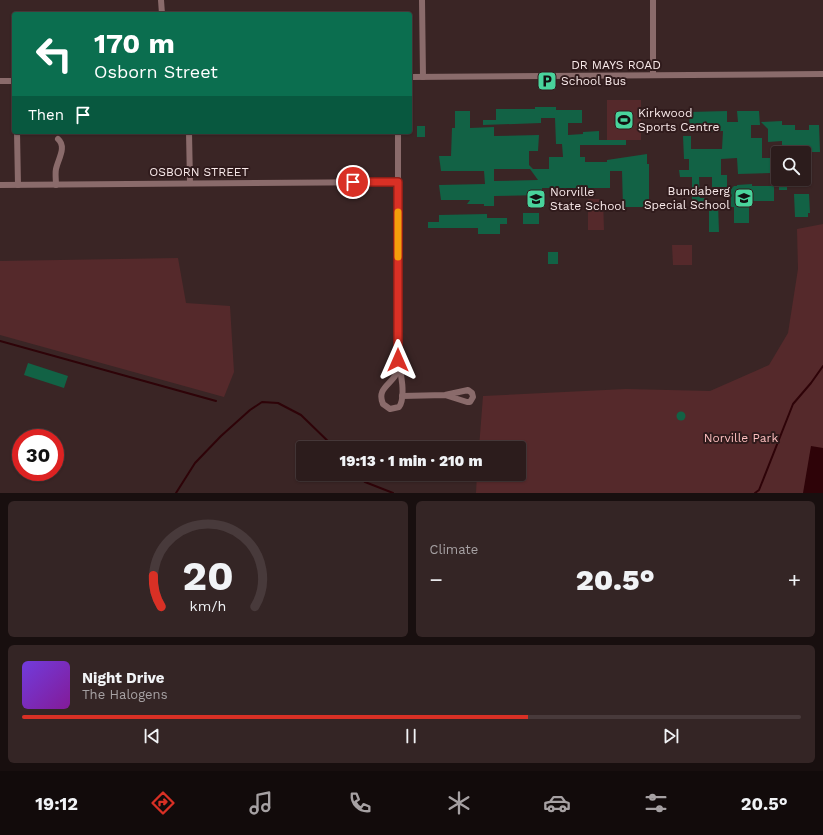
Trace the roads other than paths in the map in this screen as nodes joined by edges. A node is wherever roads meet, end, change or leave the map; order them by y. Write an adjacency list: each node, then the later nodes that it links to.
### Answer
1 (161, 0): 4 (street)
2 (422, 0): 8 (street)
3 (653, 0): 6 (street)
4 (162, 12)
5 (823, 74): 6 (street, DR MAYS ROAD)
6 (653, 75): 8 (street, DR MAYS ROAD)
7 (412, 77): 8 (street, DR MAYS ROAD)
8 (423, 77)
9 (0, 81): 10 (street)
10 (12, 81)
11 (18, 134): 17 (street)
12 (189, 134): 16 (street)
13 (398, 134): 15 (street)
14 (58, 139): 18 (street)
15 (398, 182): 16 (street, OSBORN STREET); 20 (street)
16 (190, 183): 18 (street, OSBORN STREET)
17 (18, 185): 18 (street, OSBORN STREET); 19 (street, OSBORN STREET)
18 (56, 185)
19 (0, 186)
20 (398, 360): 21 (street); 21 (street)
21 (402, 396): 22 (street)
22 (445, 396)

